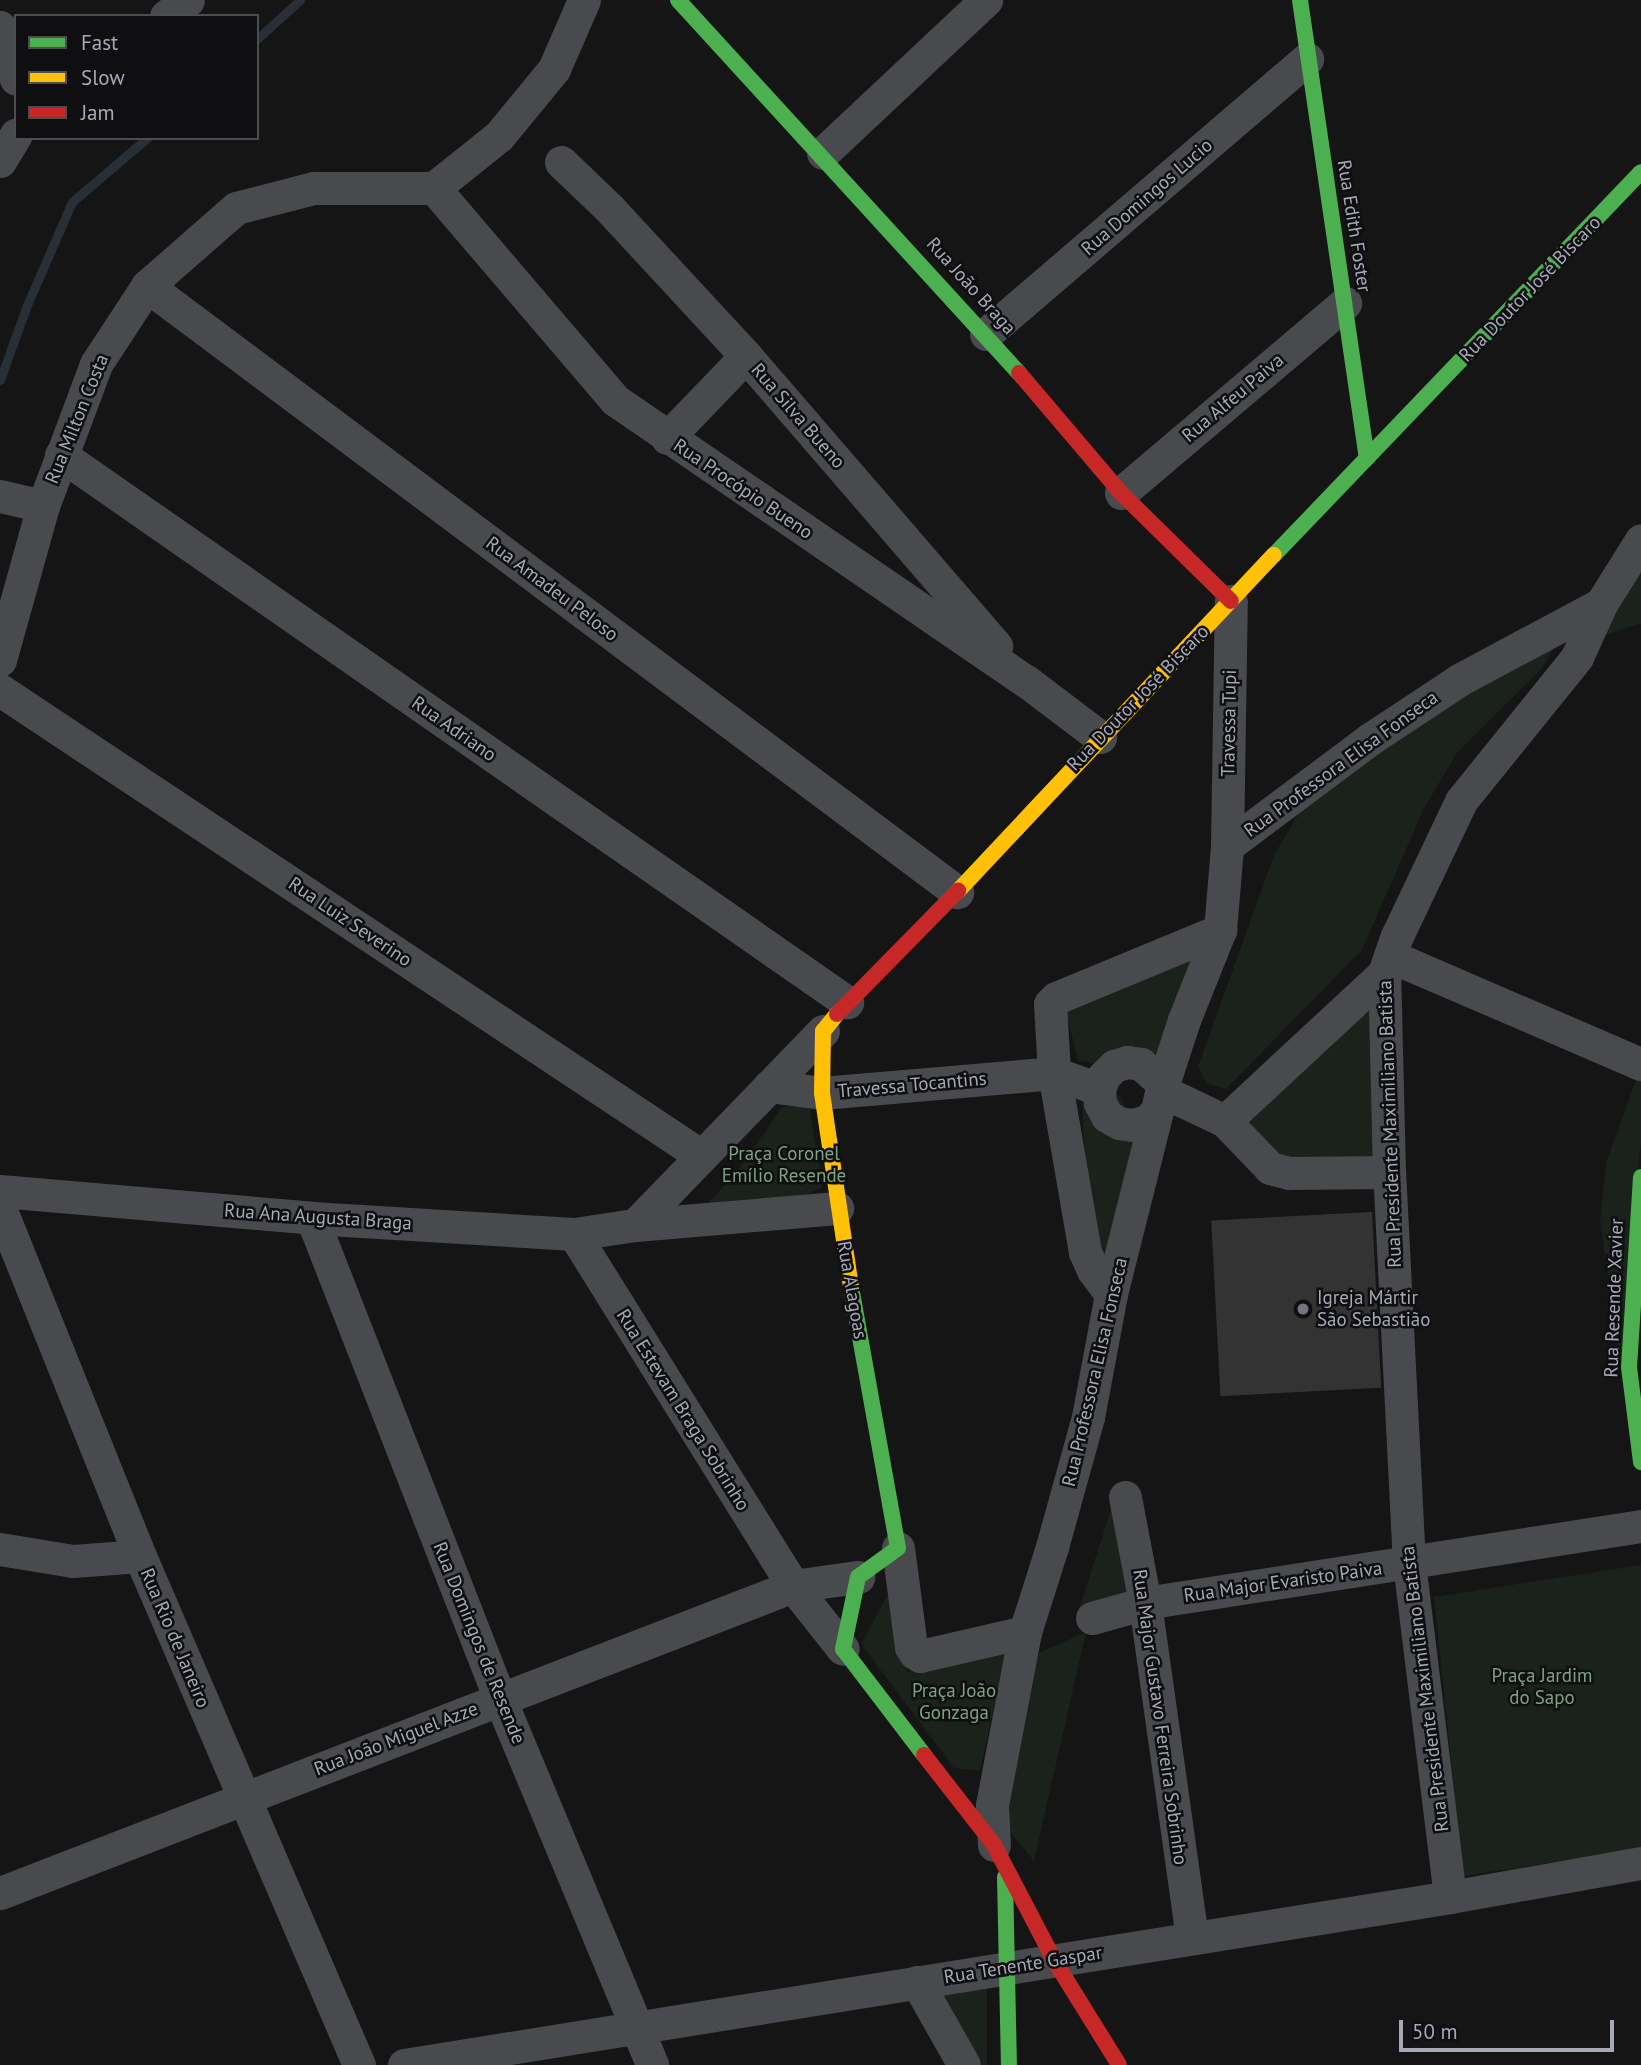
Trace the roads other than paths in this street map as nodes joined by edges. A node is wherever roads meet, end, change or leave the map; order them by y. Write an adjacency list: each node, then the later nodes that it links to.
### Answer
1 (188, 0): 6 (street)
2 (584, 0): 15 (street)
3 (678, 0): 11 (main road, Rua João Braga)
4 (986, 0): 11 (street)
5 (1300, 0): 8 (main road, Rua Edith Foster)
6 (169, 14)
7 (0, 27): 9 (street)
8 (1307, 59): 17 (main road, Rua Edith Foster); 18 (street, Rua Domingos Lucio)
9 (14, 72)
10 (14, 137): 12 (street)
11 (823, 153): 18 (main road, Rua João Braga)
12 (0, 161)
13 (561, 162): 19 (street, Rua Silva Bueno)
14 (1641, 172): 22 (main road, Rua Doutor José Biscaro)
15 (433, 188): 16 (street, Rua Milton Costa); 20 (street, Rua Procópio Bueno)
16 (147, 286): 21 (street, Rua Milton Costa); 34 (street, Rua Amadeu Peloso)
17 (1345, 303): 22 (main road, Rua Edith Foster); 23 (street, Rua Alfeu Paiva)
18 (986, 334): 23 (main road, Rua João Braga)
19 (746, 356): 20 (street); 30 (street, Rua Silva Bueno)
20 (667, 438): 30 (street, Rua Procópio Bueno)
21 (61, 455): 25 (street, Rua Milton Costa); 37 (street, Rua Adriano)
22 (1367, 458): 27 (main road, Rua Doutor José Biscaro)
23 (1121, 493): 27 (main road, Rua João Braga)
24 (0, 496): 25 (street)
25 (43, 506): 29 (street, Rua Milton Costa)
26 (1640, 544): 28 (street, Rua Presidente Maximiliano Batista)
27 (1231, 601): 32 (main road, Rua Doutor José Biscaro); 33 (street, Travessa Tupi)
28 (1601, 604): 33 (street, Rua Professora Elisa Fonseca); 36 (street, Rua Presidente Maximiliano Batista)
29 (0, 660)
30 (1026, 681): 32 (street, Rua Procópio Bueno)
31 (0, 690): 46 (street, Rua Luiz Severino)
32 (1100, 737): 34 (main road, Rua Doutor José Biscaro)
33 (1227, 846): 35 (street, Rua Professora Elisa Fonseca)
34 (957, 892): 37 (main road, Rua Doutor José Biscaro)
35 (1220, 930): 40 (street); 44 (street, Rua Professora Elisa Fonseca)
36 (1387, 965): 39 (street); 45 (street); 47 (street, Rua Presidente Maximiliano Batista)
37 (847, 1002): 38 (main road, Rua Doutor José Biscaro)
38 (823, 1031): 41 (street, Rua Doutor José Biscaro); 43 (main road, Rua Alagoas)
39 (1641, 1064)
40 (1054, 1073): 42 (street); 43 (street, Travessa Tocantins); 55 (street)
41 (769, 1086): 43 (street, Travessa Tocantins); 46 (street, Rua Doutor José Biscaro)
42 (1098, 1089): 44 (street); 44 (street)
43 (822, 1093): 51 (main road, Rua Alagoas)
44 (1160, 1095): 45 (street); 55 (street, Rua Professora Elisa Fonseca)
45 (1225, 1121): 47 (street)
46 (701, 1155): 53 (street, Rua Doutor José Biscaro)
47 (1389, 1172): 62 (street, Rua Presidente Maximiliano Batista)
48 (1641, 1177): 56 (main road, Rua Resende Xavier)
49 (0, 1191): 52 (street, Rua Ana Augusta Braga)
50 (0, 1208): 61 (street, Rua Rio de Janeiro)
51 (837, 1208): 53 (street); 59 (main road, Rua Alagoas)
52 (312, 1217): 54 (street, Rua Ana Augusta Braga); 69 (street, Rua Domingos de Resende)
53 (635, 1225): 54 (street, Rua Ana Augusta Braga)
54 (574, 1234): 64 (street, Rua Estevam Braga Sobrinho)
55 (1111, 1294): 67 (street, Rua Professora Elisa Fonseca)
56 (1641, 1462)
57 (1125, 1497): 65 (street, Rua Major Gustavo Ferreira Sobrinho)
58 (1641, 1526): 62 (street, Rua Major Evaristo Paiva)
59 (898, 1548): 63 (main road); 67 (street, Rua Alagoas)
60 (0, 1549): 61 (street)
61 (141, 1556): 70 (street, Rua Rio de Janeiro)
62 (1409, 1564): 65 (street, Rua Major Evaristo Paiva); 74 (street, Rua Presidente Maximiliano Batista)
63 (858, 1577): 64 (street); 68 (main road)
64 (793, 1586): 68 (street); 69 (street, Rua João Miguel Azze)
65 (1145, 1603): 66 (street, Rua Major Evaristo Paiva); 75 (street, Rua Major Gustavo Ferreira Sobrinho)
66 (1093, 1618)
67 (1025, 1632): 71 (street)
68 (843, 1649): 71 (main road)
69 (500, 1699): 70 (street, Rua João Miguel Azze); 79 (street, Rua Domingos de Resende)
70 (244, 1798): 73 (street, Rua João Miguel Azze); 80 (street, Rua Rio de Janeiro)
71 (1000, 1856): 76 (main road); 77 (main road)
72 (1641, 1863): 74 (street, Rua Tenente Gaspar)
73 (0, 1893)
74 (1450, 1897): 75 (street, Rua Tenente Gaspar)
75 (1192, 1938): 76 (street, Rua Tenente Gaspar)
76 (1054, 1961): 77 (street, Rua Tenente Gaspar); 85 (main road)
77 (1008, 1968): 78 (street, Rua Tenente Gaspar); 84 (main road)
78 (917, 1982): 79 (street, Rua Tenente Gaspar); 83 (street)
79 (636, 2028): 81 (street, Rua Tenente Gaspar); 82 (street, Rua Domingos de Resende)
80 (359, 2065)
81 (404, 2065)
82 (652, 2065)
83 (964, 2065)
84 (1009, 2065)
85 (1119, 2065)

